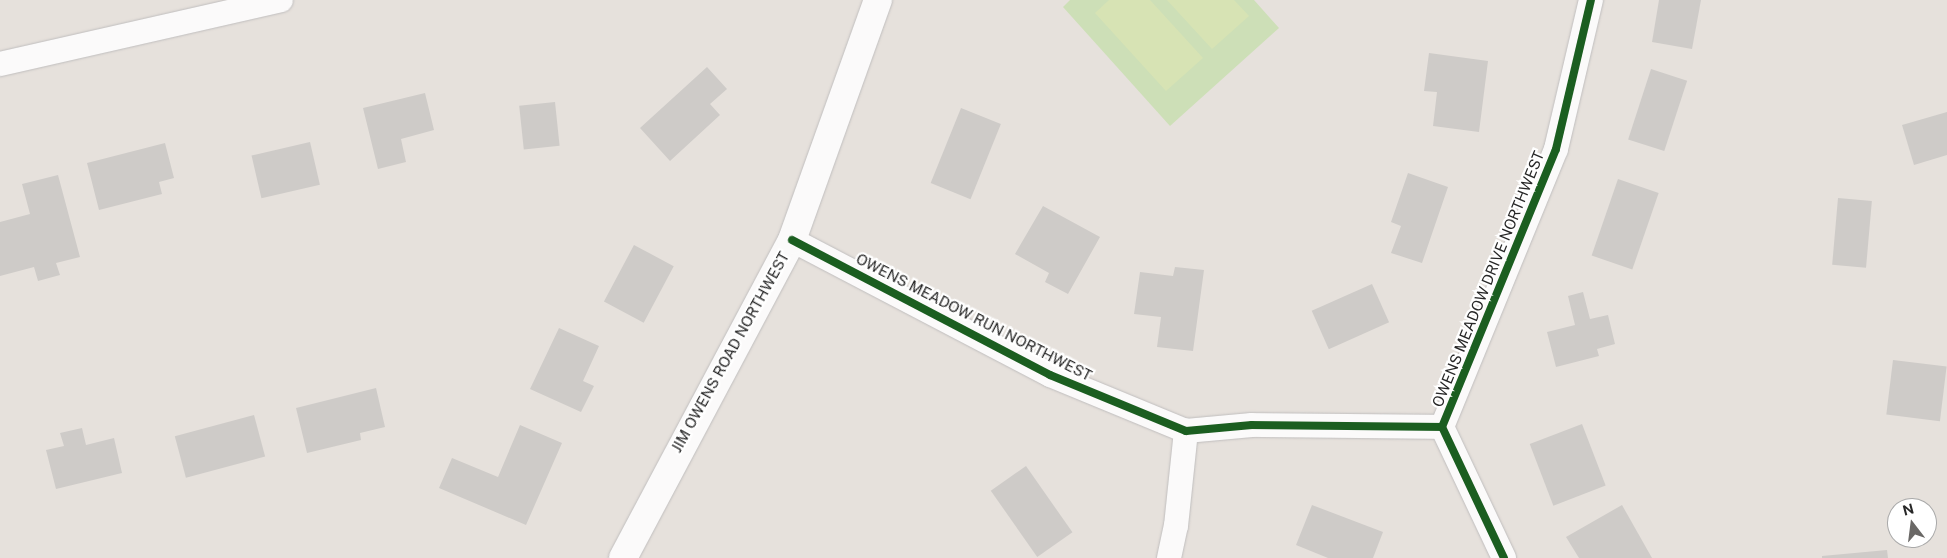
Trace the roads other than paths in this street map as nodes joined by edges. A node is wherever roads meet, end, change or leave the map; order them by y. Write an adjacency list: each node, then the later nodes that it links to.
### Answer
1 (281, 0): 4 (street)
2 (878, 0): 5 (street, JIM OWENS ROAD NORTHWEST)
3 (1591, 0): 6 (street, OWENS MEADOW DRIVE NORTHWEST)
4 (0, 64)
5 (792, 240): 7 (street, OWENS MEADOW RUN NORTHWEST); 8 (street, JIM OWENS ROAD NORTHWEST)
6 (1442, 427): 7 (street, OWENS MEADOW RUN NORTHWEST); 10 (street, OWENS MEADOW DRIVE NORTHWEST)
7 (1186, 431): 9 (street)
8 (623, 558)
9 (1169, 558)
10 (1504, 558)

